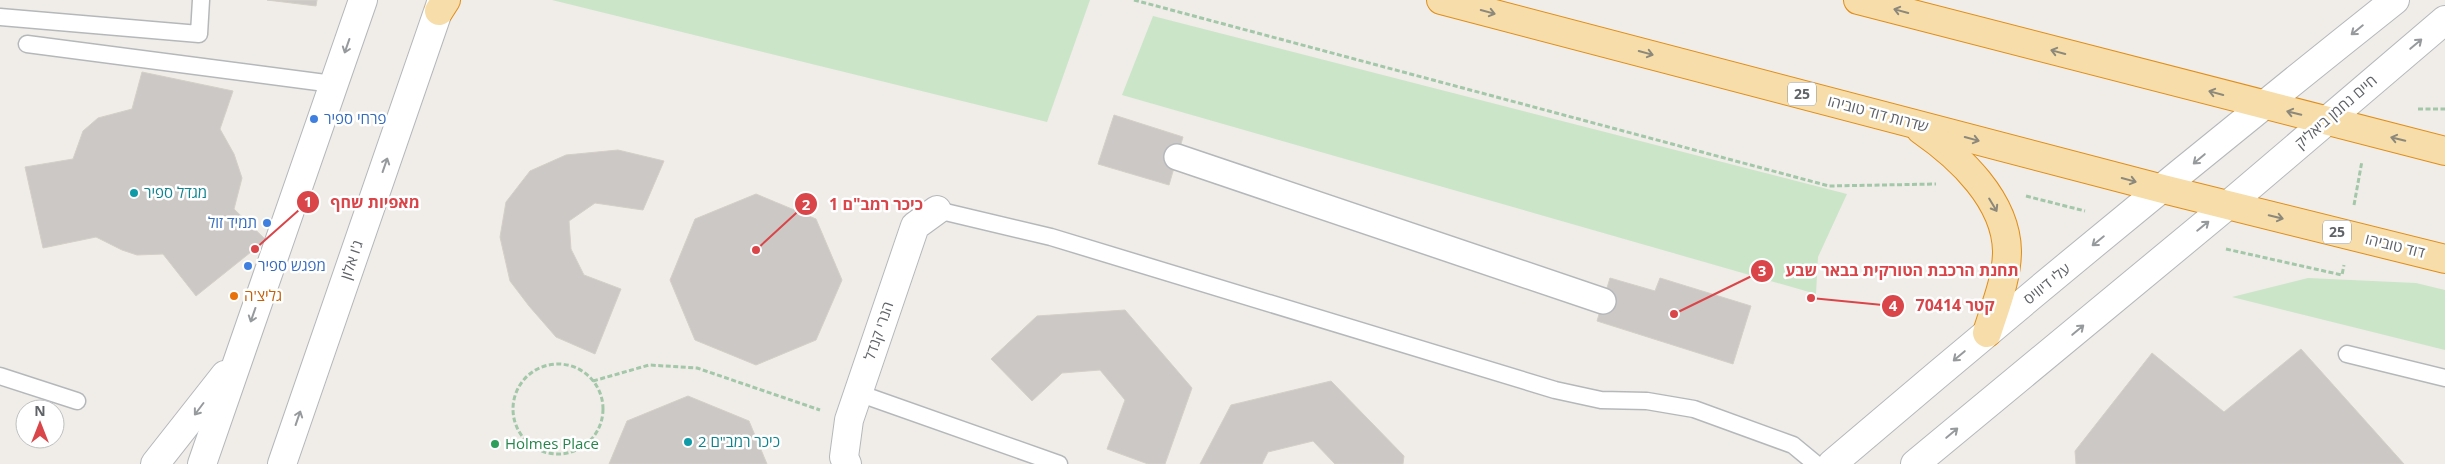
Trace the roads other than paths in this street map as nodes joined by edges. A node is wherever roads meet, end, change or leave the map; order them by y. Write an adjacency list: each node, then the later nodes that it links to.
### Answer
1 (201, 0): 7 (lane)
2 (362, 0): 10 (street, one-way to 10)
3 (1441, 0): 13 (highway, שדרות דוד טוביהו / 25, one-way to 13)
4 (1858, 0): 11 (highway, one-way to 4)
5 (2395, 0): 11 (street, one-way to 11)
6 (442, 4): 30 (street, ג'ו אלון, one-way to 6)
7 (0, 17)
8 (2445, 20): 12 (street, חיים נחמן ביאליק, one-way to 8)
9 (27, 44): 10 (lane)
10 (333, 84): 23 (street, one-way to 23)
11 (2263, 105): 12 (highway, one-way to 11); 16 (street, עלי דיוויס, one-way to 16)
12 (2326, 121): 14 (highway, one-way to 12); 17 (street, חיים נחמן ביאליק)
13 (1910, 122): 16 (highway, שדרות דוד טוביהו / 25, one-way to 16); 21 (highway, one-way to 21)
14 (2445, 151)
15 (1177, 157): 20 (street)
16 (2163, 188): 17 (highway, שדרות דוד טוביהו / 25); 21 (street, עלי דיוויס, one-way to 21)
17 (2228, 205): 19 (highway, דוד טוביהו / 25, one-way to 19); 35 (street, one-way to 17)
18 (937, 210): 26 (street, הנרי קנדל); 33 (lane)
19 (2445, 259)
20 (1603, 301)
21 (1987, 333): 34 (street, עלי דיוויס, one-way to 34)
22 (2347, 354): 25 (lane)
23 (239, 356): 28 (street, one-way to 28); 29 (street)
24 (0, 376): 27 (lane)
25 (2445, 378)
26 (858, 393): 31 (street, הנרי קנדל); 32 (lane)
27 (77, 401)
28 (155, 464)
29 (202, 464)
30 (282, 464)
31 (847, 464)
32 (1059, 464)
33 (1816, 464)
34 (1832, 464)
35 (1915, 464)

